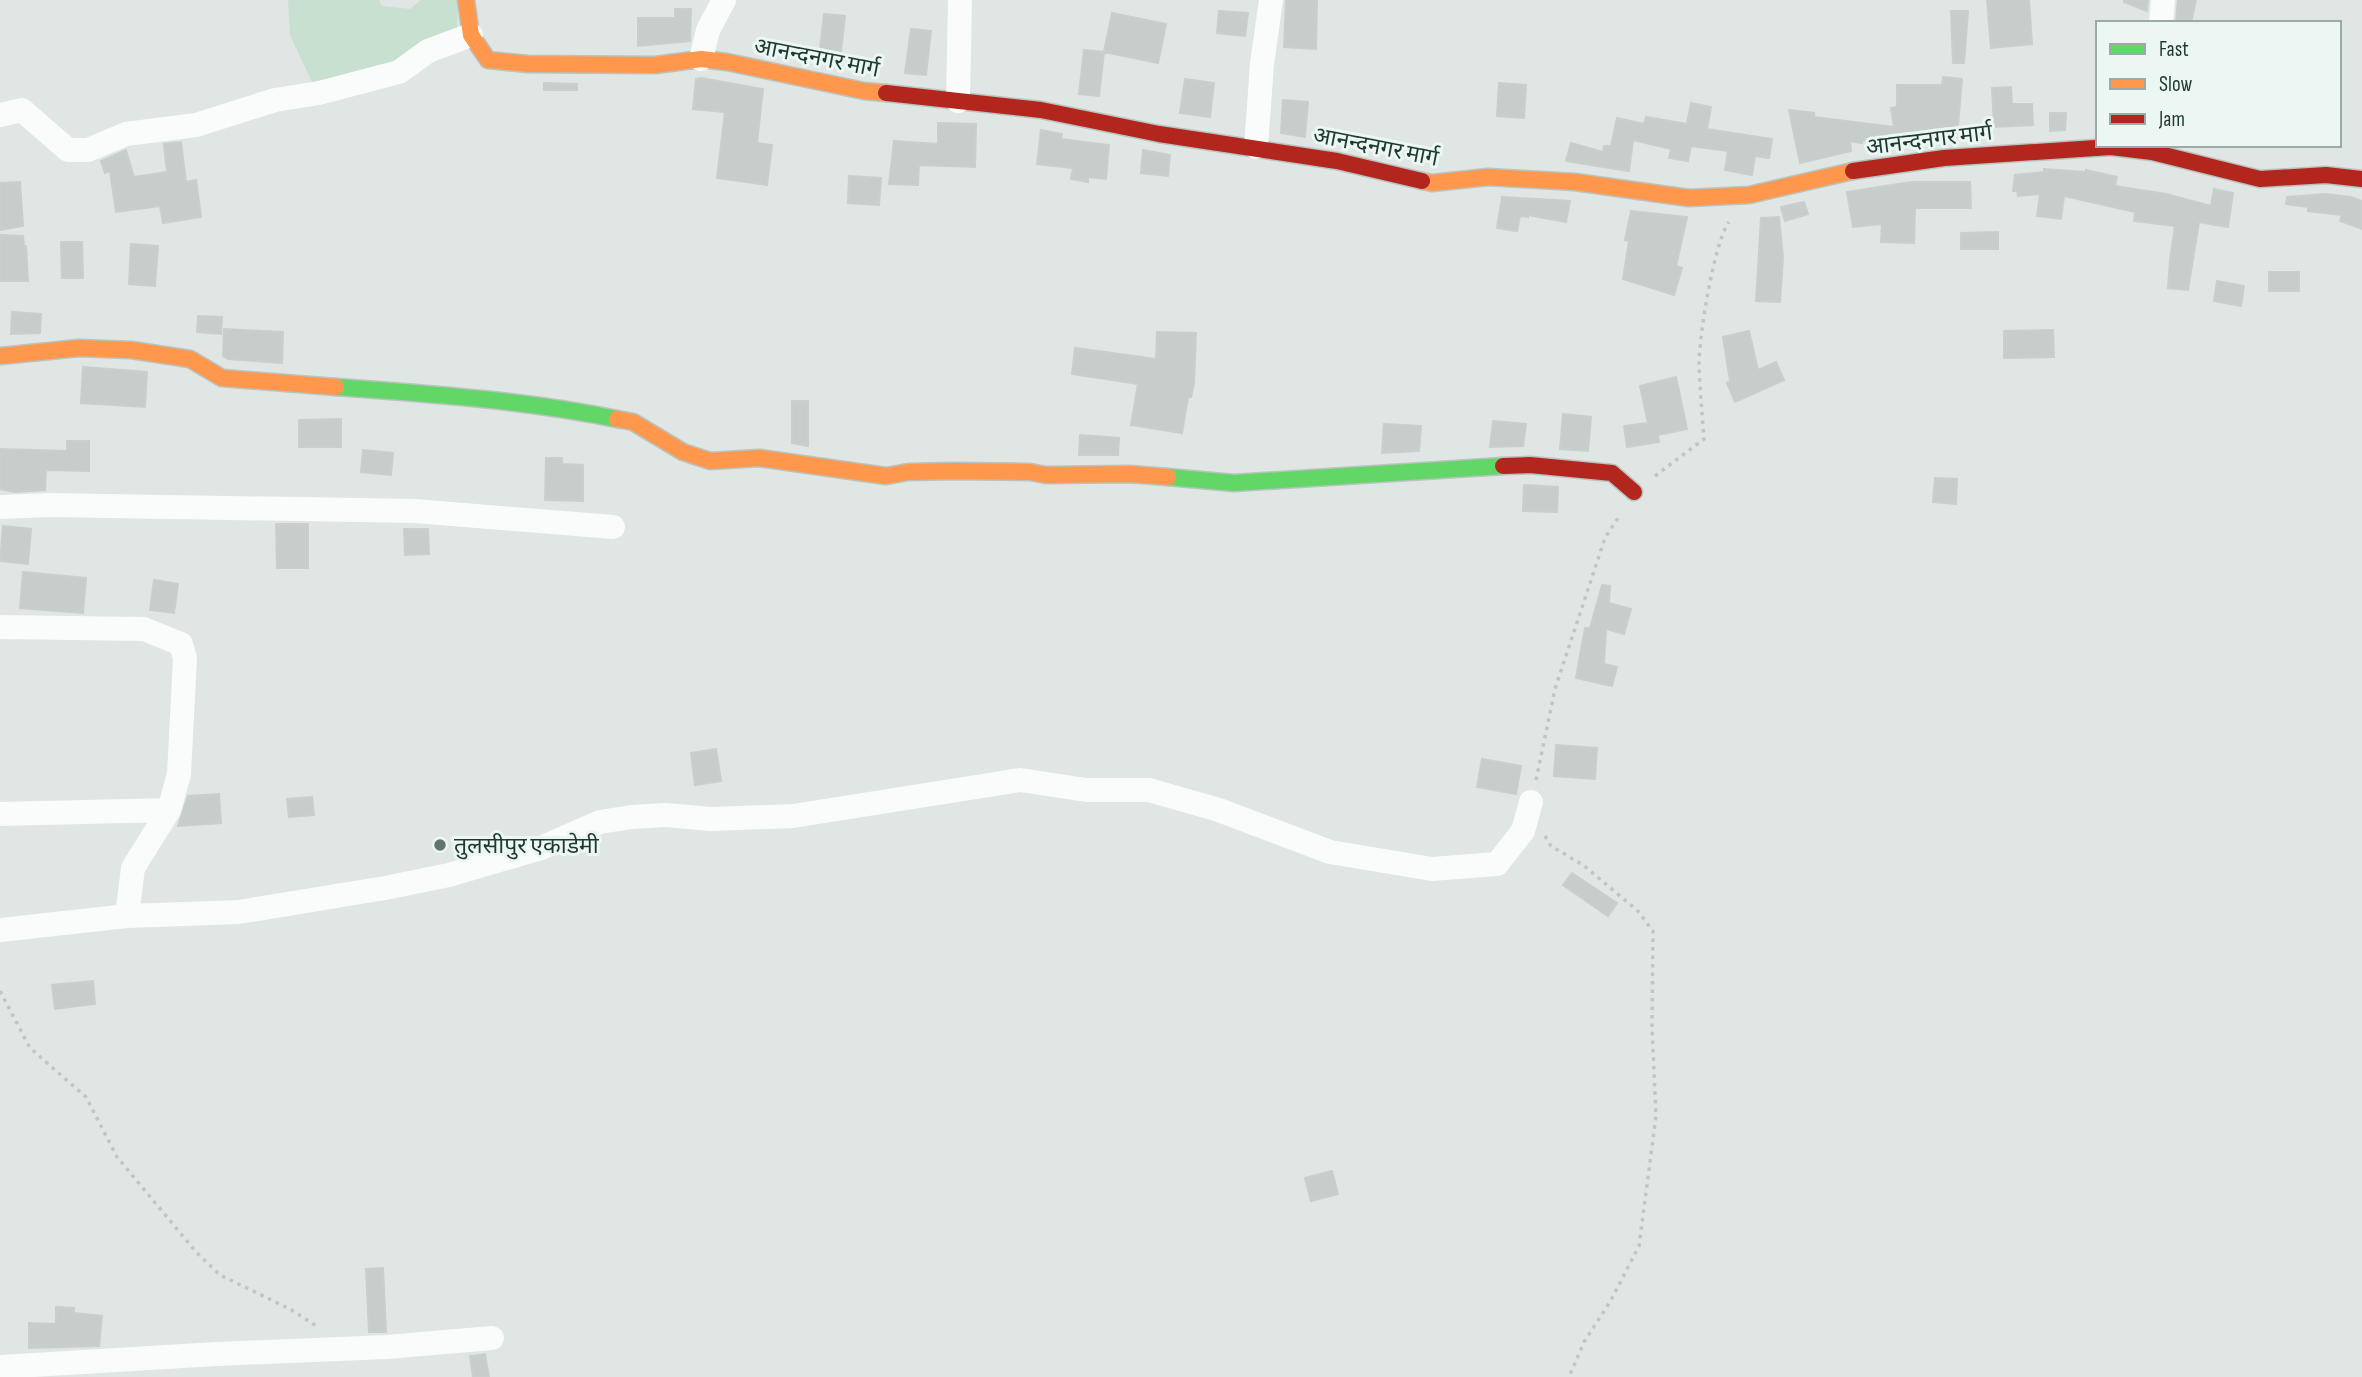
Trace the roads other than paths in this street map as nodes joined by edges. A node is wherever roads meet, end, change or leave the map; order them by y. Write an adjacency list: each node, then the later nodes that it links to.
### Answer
1 (466, 0): 7 (street)
2 (724, 0): 8 (street)
3 (960, 0): 9 (street)
4 (1271, 0): 11 (street)
5 (2163, 0): 6 (street)
6 (2161, 21)
7 (471, 35): 8 (street, आनन्दनगर मार्ग); 10 (street)
8 (701, 59): 9 (street, आनन्दनगर मार्ग)
9 (958, 101): 11 (street, आनन्दनगर मार्ग)
10 (0, 115)
11 (1256, 147): 12 (street, आनन्दनगर मार्ग)
12 (2152, 149): 13 (street, आनन्दनगर मार्ग)
13 (2362, 179)
14 (0, 356): 15 (street)
15 (1634, 492)
16 (0, 507): 17 (street)
17 (613, 527)
18 (0, 626): 20 (street)
19 (1531, 802): 22 (street)
20 (169, 810): 21 (street); 22 (street)
21 (0, 814)
22 (127, 916): 23 (street)
23 (0, 930)
24 (492, 1338): 25 (street)
25 (0, 1367)

